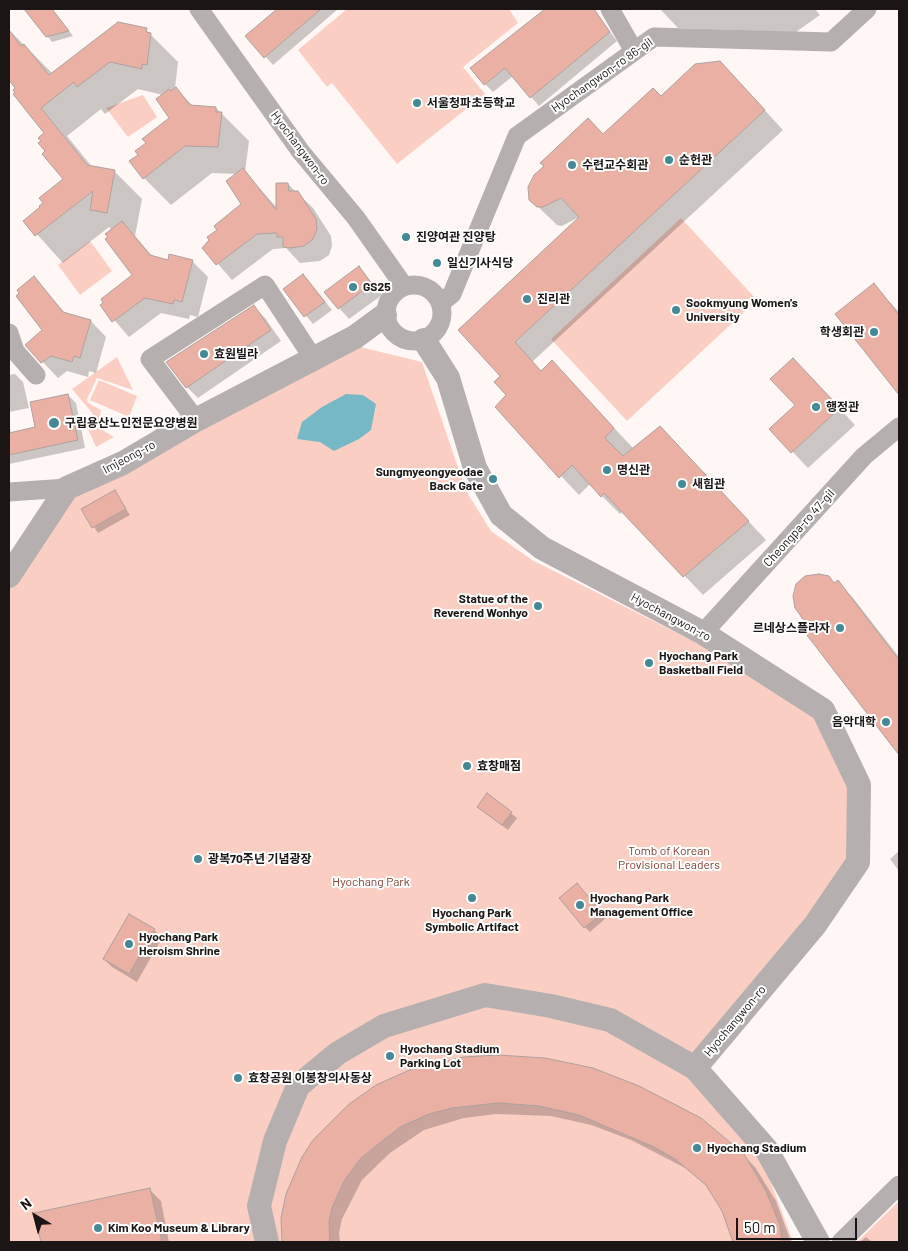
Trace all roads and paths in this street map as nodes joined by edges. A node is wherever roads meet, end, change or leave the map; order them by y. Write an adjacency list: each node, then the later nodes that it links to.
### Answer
1 (199, 9): 5 (street, Hyochangwon-ro)
2 (610, 9): 4 (street)
3 (867, 9): 4 (street, Hyochangwon-ro 86-gil)
4 (634, 51): 6 (street, Hyochangwon-ro 86-gil)
5 (404, 286): 6 (street); 7 (street)
6 (441, 303): 9 (street)
7 (385, 314): 9 (street); 10 (street, Imjeong-ro)
8 (9, 333): 11 (street)
9 (424, 340): 17 (street, Hyochangwon-ro)
10 (312, 358): 12 (street, Imjeong-ro); 12 (street)
11 (36, 375)
12 (196, 420): 14 (street, Imjeong-ro)
13 (899, 427): 17 (street, Cheongpa-ro 47-gil)
14 (67, 488): 15 (street); 16 (street)
15 (9, 492)
16 (9, 576)
17 (703, 633): 18 (street, Hyochangwon-ro)
18 (695, 1068): 20 (street, Hyochangwon-ro); 21 (street, Hyochangwon-ro)
19 (899, 1185): 22 (street)
20 (267, 1242)
21 (818, 1242)
22 (842, 1242)

